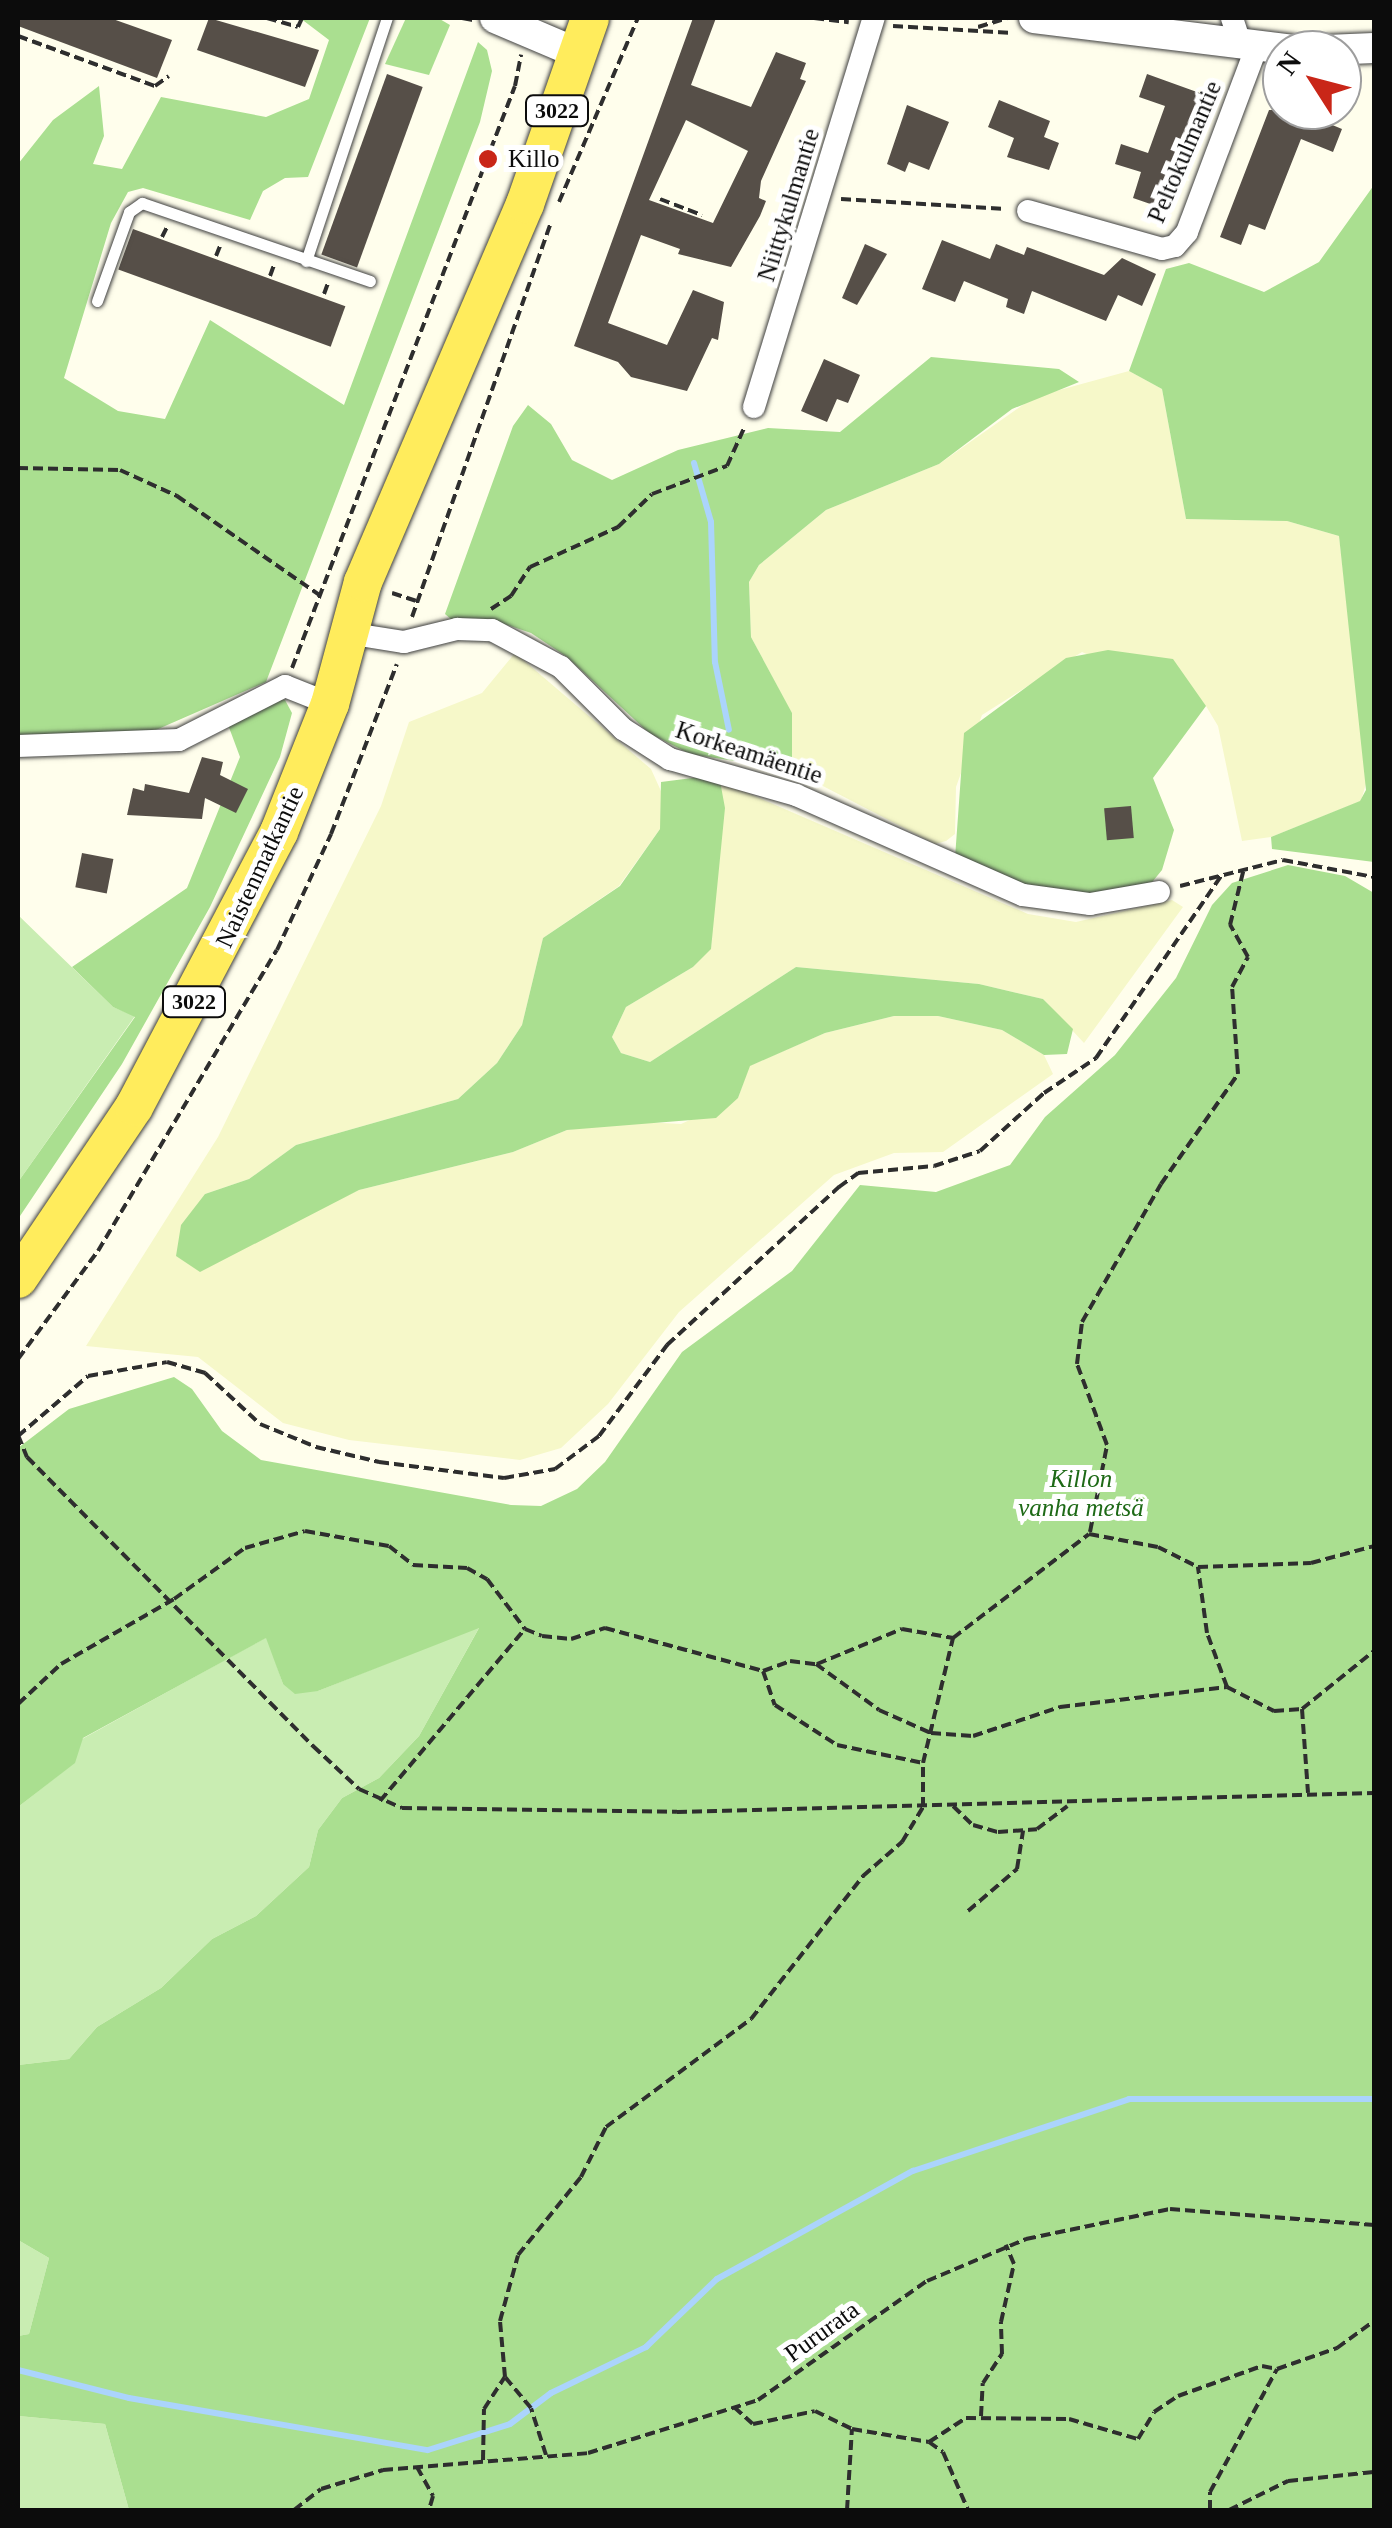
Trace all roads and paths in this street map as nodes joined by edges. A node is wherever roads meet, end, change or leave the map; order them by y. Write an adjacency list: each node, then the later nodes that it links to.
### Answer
1 (267, 18): 2 (path)
2 (302, 18)
3 (388, 18): 17 (lane)
4 (495, 18): 9 (street)
5 (874, 18): 13 (street, Niittykulmantie)
6 (1008, 18): 8 (path)
7 (1034, 18): 11 (street)
8 (974, 28)
9 (570, 29): 22 (path); 24 (main road, Naistenmatkantie / 3022)
10 (18, 36): 12 (path)
11 (1243, 37): 15 (street, Peltokulmantie)
12 (169, 76)
13 (822, 198): 15 (path); 20 (street, Niittykulmantie)
14 (660, 199): 16 (path)
15 (1028, 211)
16 (702, 216)
17 (306, 260): 18 (lane); 19 (lane)
18 (370, 281)
19 (97, 301)
20 (754, 407): 23 (path)
21 (18, 468): 22 (path)
22 (321, 596): 25 (path)
23 (458, 629): 24 (street, Korkeamäentie); 31 (street, Korkeamäentie)
24 (355, 635): 26 (main road, Naistenmatkantie / 3022)
25 (285, 686): 26 (street); 27 (street)
26 (330, 704): 32 (main road, Naistenmatkantie / 3022)
27 (18, 746)
28 (1244, 868): 29 (path); 30 (path); 34 (path)
29 (1221, 876): 31 (path); 33 (path)
30 (1374, 877)
31 (1158, 892)
32 (18, 1278)
33 (18, 1436): 37 (path)
34 (1089, 1534): 36 (path); 39 (path)
35 (1374, 1546): 36 (path)
36 (1198, 1567): 43 (path)
37 (174, 1599): 38 (path); 44 (path); 50 (path)
38 (525, 1629): 42 (path); 50 (path)
39 (954, 1638): 41 (path); 46 (path)
40 (1374, 1651): 45 (path)
41 (816, 1664): 42 (path); 46 (path)
42 (763, 1671): 47 (path)
43 (1226, 1687): 45 (path); 46 (path)
44 (18, 1704)
45 (1302, 1709): 49 (path)
46 (931, 1733): 47 (path)
47 (922, 1763): 51 (path)
48 (1374, 1792): 49 (path)
49 (1308, 1793): 53 (path)
50 (380, 1801): 51 (path)
51 (922, 1806): 52 (path); 60 (path)
52 (953, 1806): 53 (path); 54 (path)
53 (1068, 1806): 54 (path)
54 (1023, 1830): 55 (path)
55 (968, 1911)
56 (1374, 2225): 57 (path, Pururata)
57 (1006, 2245): 61 (path, Pururata); 62 (path)
58 (1374, 2321): 59 (path)
59 (1277, 2370): 62 (path); 73 (path)
60 (506, 2377): 65 (path); 66 (path)
61 (734, 2407): 63 (path); 65 (path, Pururata)
62 (981, 2419): 64 (path)
63 (852, 2429): 64 (path); 71 (path)
64 (929, 2442): 72 (path)
65 (546, 2455): 66 (path, Pururata)
66 (483, 2460): 67 (path, Pururata)
67 (416, 2467): 69 (path, Pururata); 70 (path)
68 (1374, 2472): 74 (path)
69 (294, 2510)
70 (428, 2510)
71 (847, 2510)
72 (968, 2510)
73 (1210, 2510)
74 (1230, 2510)

